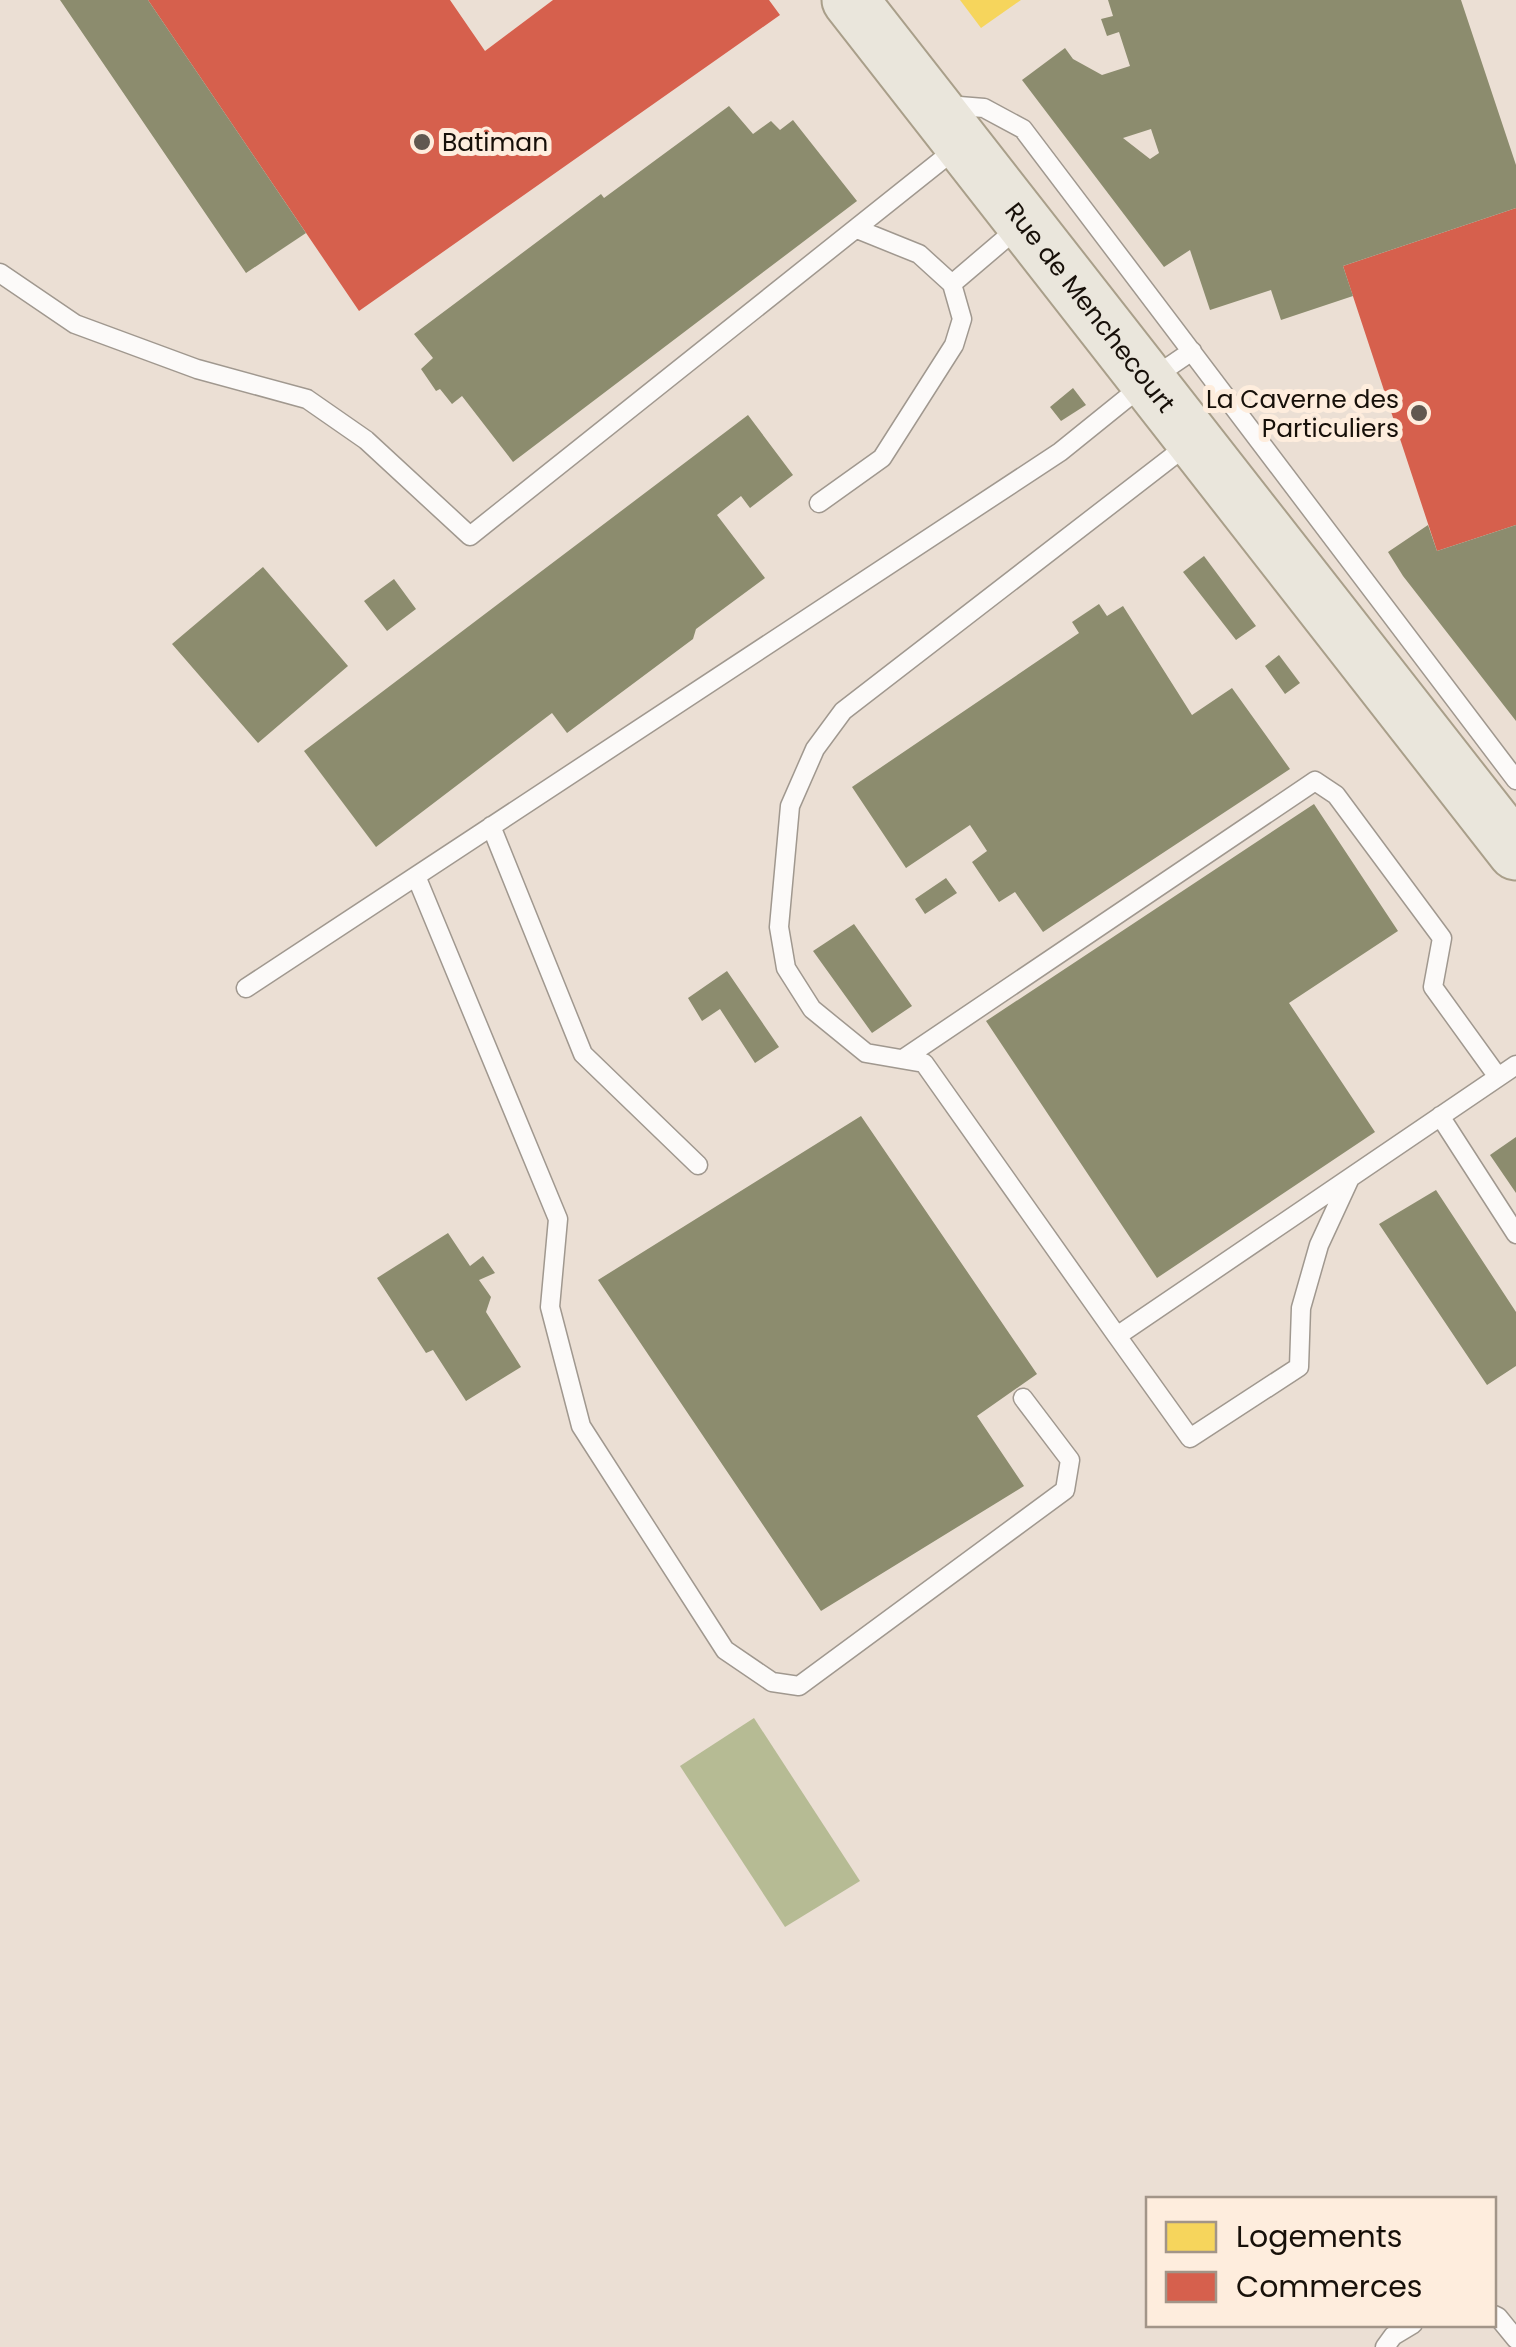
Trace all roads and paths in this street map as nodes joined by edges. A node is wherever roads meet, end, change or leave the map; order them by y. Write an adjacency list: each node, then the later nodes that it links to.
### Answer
1 (850, 0): 2 (main road, Rue de Menchecourt)
2 (947, 123): 3 (main road, Rue de Menchecourt); 4 (lane); 7 (lane)
3 (1024, 222): 6 (lane); 7 (main road, Rue de Menchecourt)
4 (857, 229): 5 (lane); 6 (lane)
5 (0, 272)
6 (952, 284): 9 (lane)
7 (1170, 366): 8 (main road, Rue de Menchecourt); 10 (lane); 11 (lane)
8 (1194, 440): 12 (main road, Rue de Menchecourt); 15 (lane)
9 (819, 503)
10 (1516, 780)
11 (490, 826): 13 (lane); 19 (lane)
12 (1516, 852)
13 (416, 876): 14 (lane); 23 (lane)
14 (246, 988)
15 (904, 1059): 17 (lane); 22 (lane)
16 (1516, 1065): 17 (lane)
17 (1498, 1077): 18 (lane)
18 (1440, 1116): 20 (lane); 21 (lane)
19 (698, 1165)
20 (1351, 1176): 22 (lane); 22 (lane)
21 (1516, 1234)
22 (1117, 1336)
23 (1023, 1398)
24 (1496, 2316): 26 (lane)
25 (1408, 2327): 27 (lane)
26 (1516, 2339)
27 (1385, 2347)

